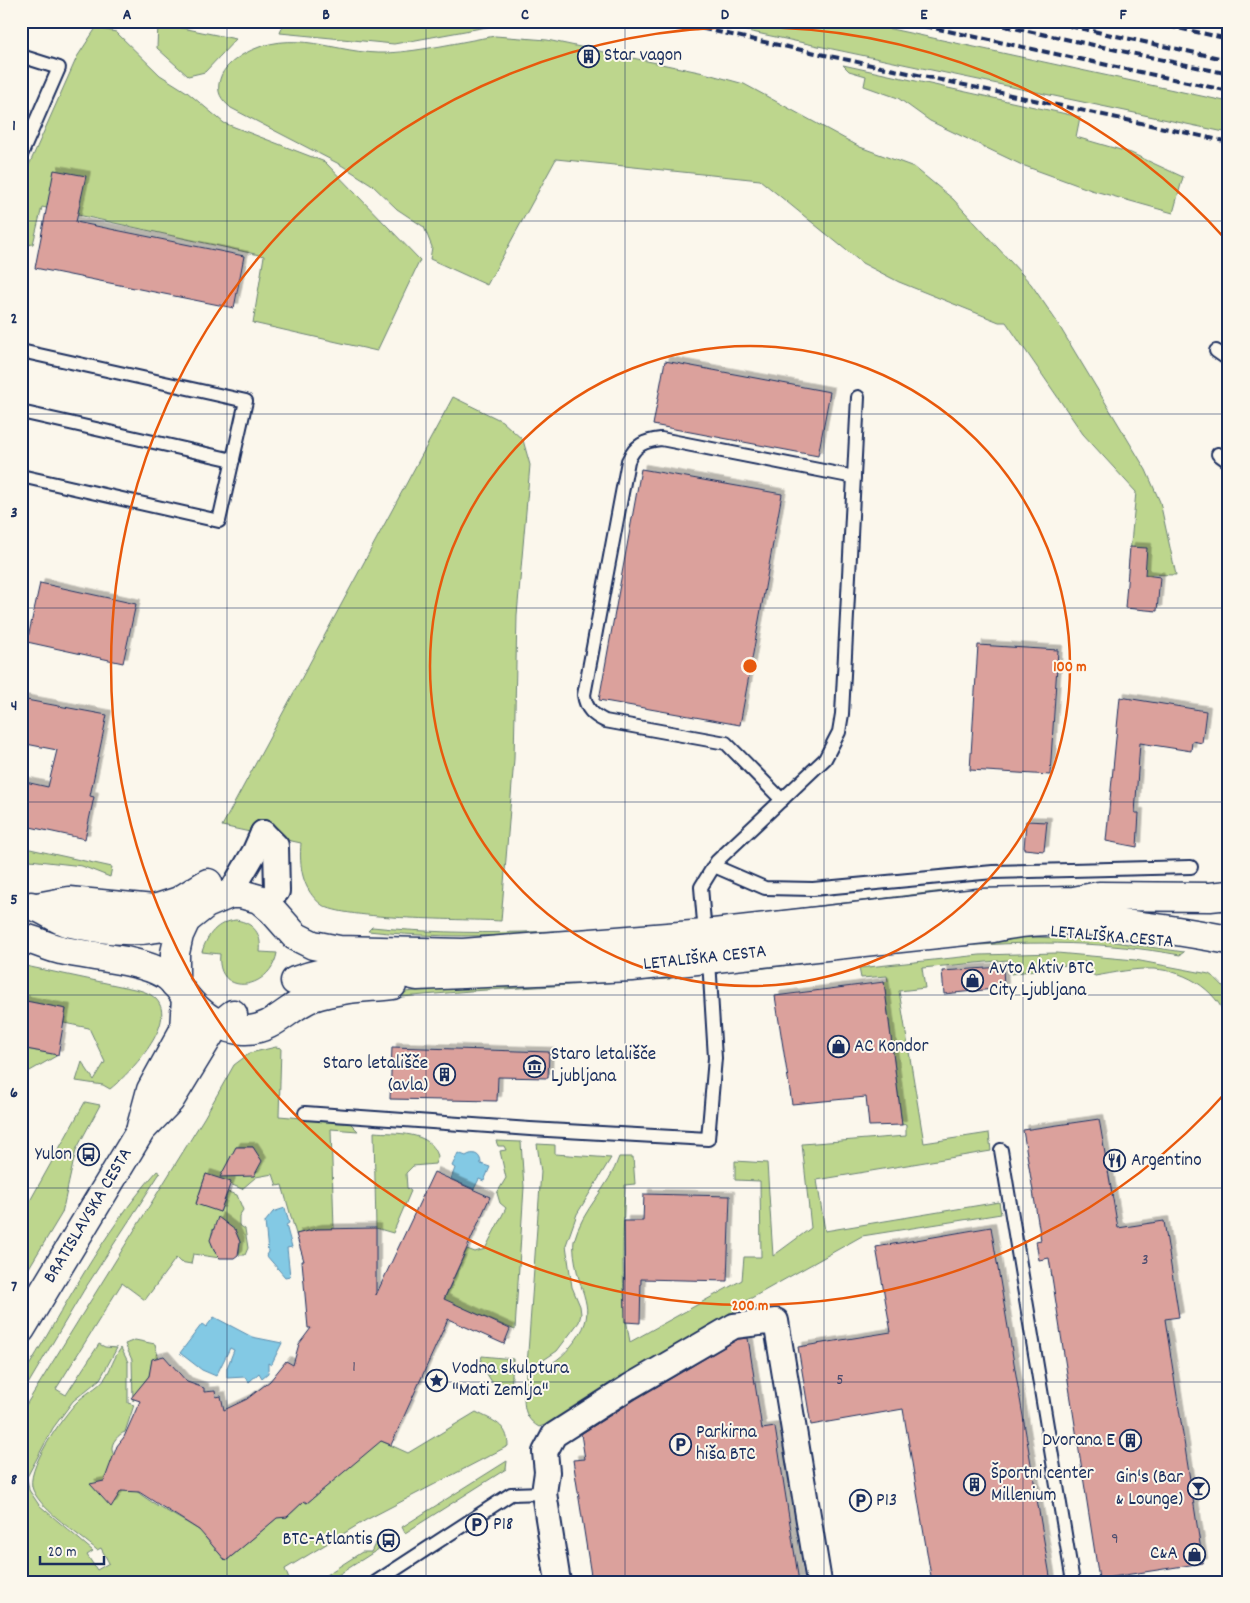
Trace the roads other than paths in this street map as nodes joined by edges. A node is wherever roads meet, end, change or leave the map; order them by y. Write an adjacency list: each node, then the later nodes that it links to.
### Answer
1 (21, 56): 2 (lane)
2 (21, 155)
3 (21, 351): 9 (lane)
4 (1216, 351): 5 (lane)
5 (1229, 360)
6 (858, 397): 12 (lane)
7 (21, 412): 9 (lane)
8 (1218, 454): 10 (lane)
9 (233, 460): 11 (lane)
10 (1229, 462)
11 (21, 476)
12 (854, 477): 13 (lane); 13 (lane)
13 (782, 800): 14 (lane)
14 (714, 866): 15 (lane); 27 (lane)
15 (1190, 866)
16 (231, 883): 17 (main road, LETALIŠKA CESTA); 17 (street); 20 (main road); 22 (main road); 24 (main road, LETALIŠKA CESTA)
17 (277, 891): 24 (main road, LETALIŠKA CESTA)
18 (1229, 895): 19 (main road, LETALIŠKA CESTA)
19 (1074, 901): 21 (main road, LETALIŠKA CESTA); 27 (main road, LETALIŠKA CESTA)
20 (29, 906): 22 (main road)
21 (1229, 915)
22 (186, 920): 30 (main road)
23 (993, 928): 26 (main road, LETALIŠKA CESTA); 27 (main road, LETALIŠKA CESTA); 28 (main road, LETALIŠKA CESTA)
24 (301, 930): 27 (main road, LETALIŠKA CESTA); 31 (main road, LETALIŠKA CESTA)
25 (29, 938): 30 (main road)
26 (1229, 940)
27 (707, 947): 29 (main road, LETALIŠKA CESTA); 33 (lane)
28 (1229, 957)
29 (416, 976): 31 (main road, LETALIŠKA CESTA); 32 (main road, LETALIŠKA CESTA)
30 (178, 980): 32 (main road); 32 (main road); 34 (main road, BRATISLAVSKA CESTA)
31 (295, 981): 32 (main road, LETALIŠKA CESTA)
32 (233, 1022): 34 (main road, BRATISLAVSKA CESTA)
33 (306, 1112)
34 (141, 1130): 36 (main road, BRATISLAVSKA CESTA)
35 (1000, 1150): 41 (lane)
36 (21, 1329)
37 (544, 1493): 38 (lane); 39 (street); 40 (street)
38 (376, 1582)
39 (558, 1582)
40 (819, 1582)
41 (1074, 1582)

